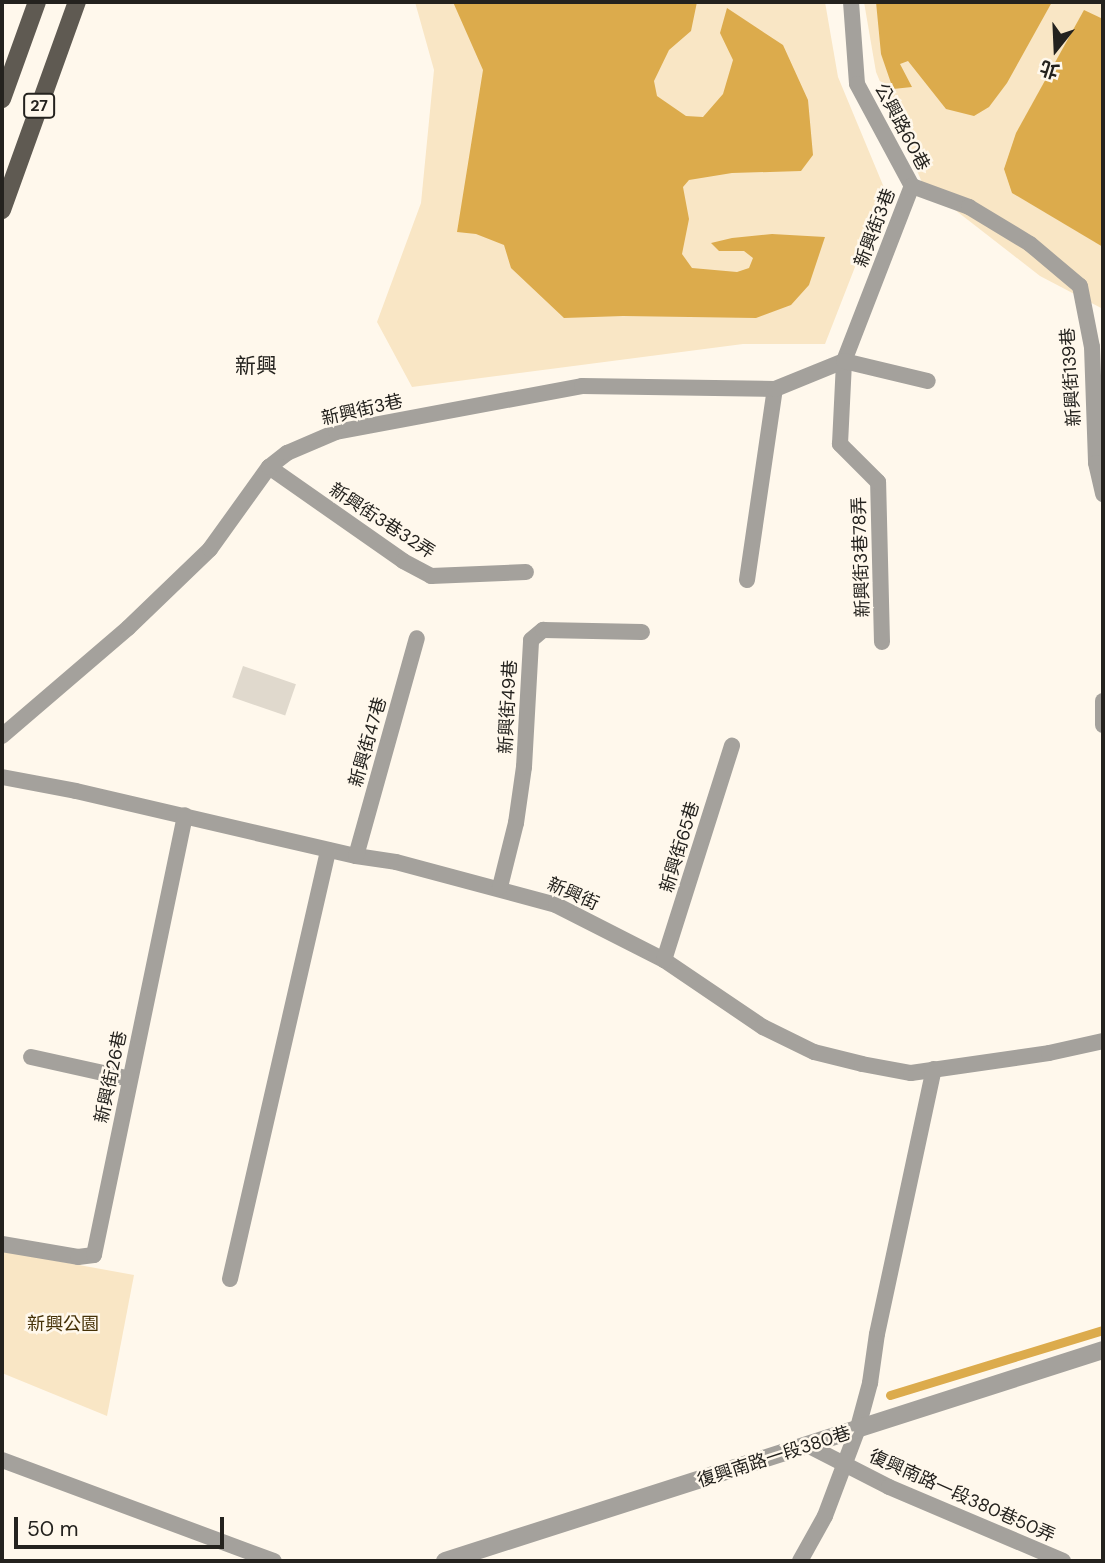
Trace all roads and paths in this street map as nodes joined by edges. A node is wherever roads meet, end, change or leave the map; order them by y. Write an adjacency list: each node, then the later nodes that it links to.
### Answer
1 (37, 2): 4 (main road, 27)
2 (77, 2): 6 (main road, 27)
3 (851, 2): 5 (lane, 公興路60巷)
4 (2, 99)
5 (912, 186): 7 (lane, 新興街3巷); 11 (lane, 新興街139巷)
6 (2, 211)
7 (844, 361): 8 (lane); 9 (lane, 新興街3巷); 16 (lane, 新興街3巷78弄)
8 (928, 381)
9 (775, 389): 10 (lane, 新興街3巷); 13 (lane)
10 (269, 467): 12 (lane, 新興街3巷32弄); 19 (lane, 新興街3巷)
11 (1103, 494)
12 (526, 572)
13 (747, 580)
14 (642, 632): 25 (lane, 新興街49巷)
15 (417, 638): 24 (lane, 新興街47巷)
16 (882, 642)
17 (1103, 701): 18 (lane)
18 (1103, 724)
19 (2, 736)
20 (732, 746): 26 (lane, 新興街65巷)
21 (2, 777): 22 (lane, 新興街)
22 (185, 815): 23 (lane, 新興街); 30 (lane, 新興街26巷)
23 (328, 850): 24 (lane, 新興街); 32 (lane)
24 (356, 856): 25 (lane, 新興街)
25 (500, 887): 26 (lane, 新興街)
26 (664, 960): 29 (lane, 新興街)
27 (1103, 1041): 29 (lane, 新興街)
28 (31, 1057): 30 (lane)
29 (934, 1069): 34 (lane)
30 (131, 1079): 31 (lane, 新興街26巷)
31 (2, 1244)
32 (230, 1279)
33 (1103, 1350): 34 (street, 復興南路一段380巷)
34 (857, 1431): 35 (street, 復興南路一段380巷); 37 (lane)
35 (809, 1446): 37 (lane, 復興南路一段380巷50弄); 39 (street, 復興南路一段380巷)
36 (2, 1460): 38 (lane)
37 (844, 1466): 40 (lane); 41 (lane, 復興南路一段380巷50弄)
38 (274, 1561)
39 (445, 1561)
40 (800, 1561)
41 (1063, 1561)

